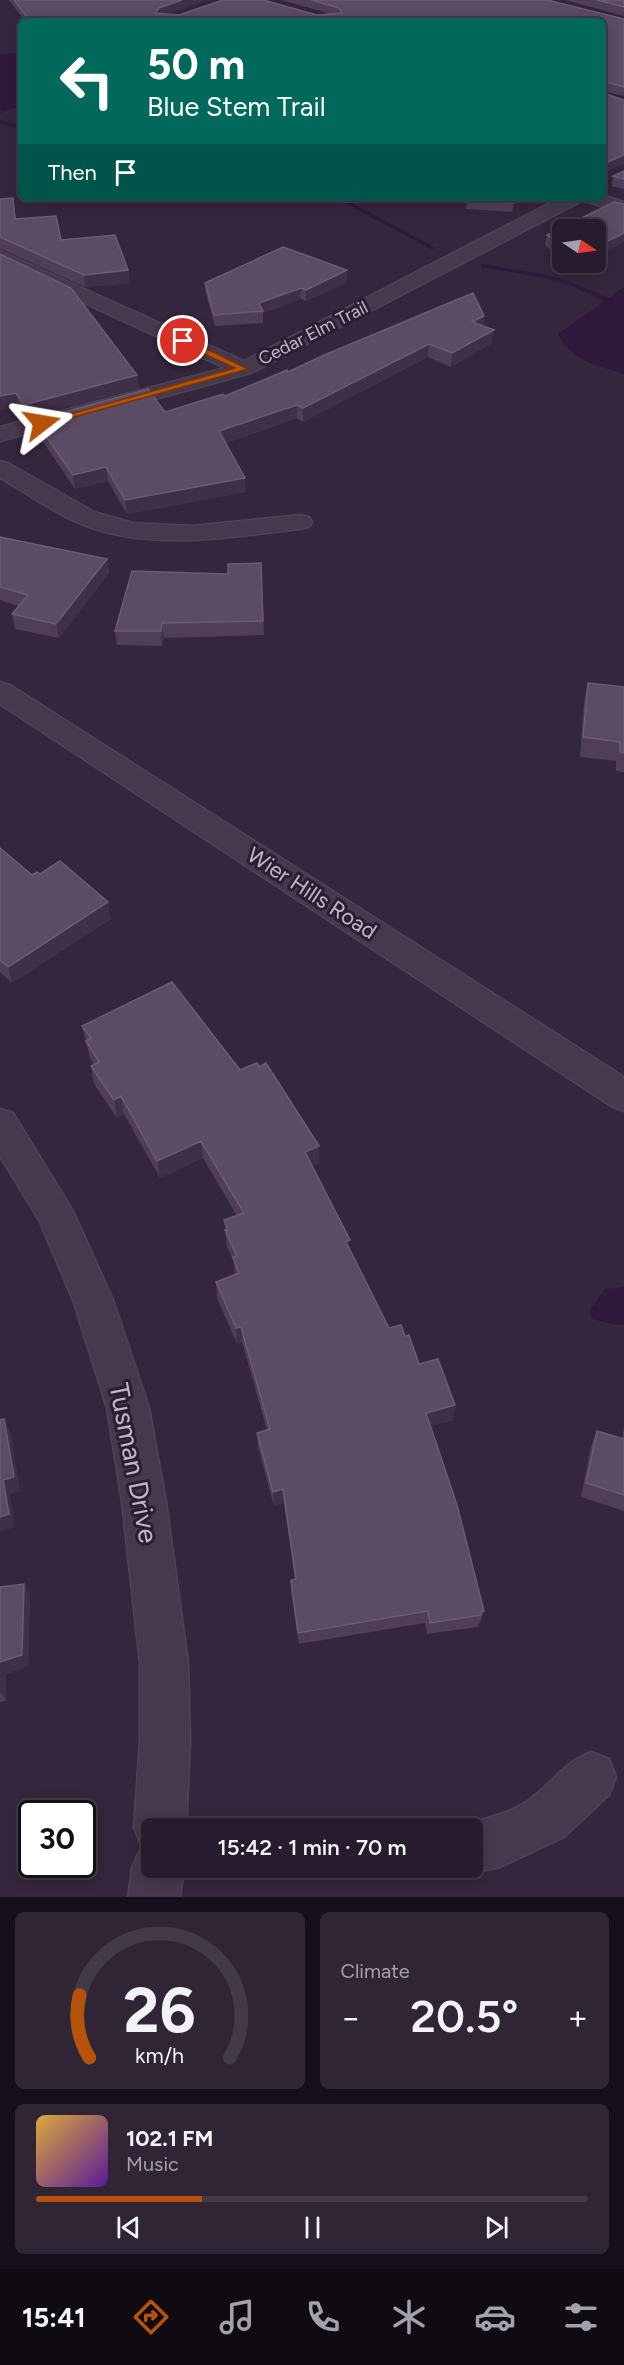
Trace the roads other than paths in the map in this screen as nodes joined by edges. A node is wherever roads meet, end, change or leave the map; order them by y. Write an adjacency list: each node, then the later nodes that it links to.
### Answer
1 (568, 201): 5 (street, Cedar Elm Trail)
2 (604, 201): 3 (street)
3 (624, 207)
4 (0, 257): 5 (street)
5 (244, 369): 6 (street, Cedar Elm Trail)
6 (0, 434)
7 (0, 468): 8 (street)
8 (300, 522)
9 (0, 691): 10 (street, Wier Hills Road)
10 (624, 1096)
11 (0, 1125): 13 (street, Tusman Drive)
12 (591, 1777): 14 (street)
13 (161, 1818)
14 (483, 1845)
15 (157, 1878): 16 (street)
16 (154, 1897)

